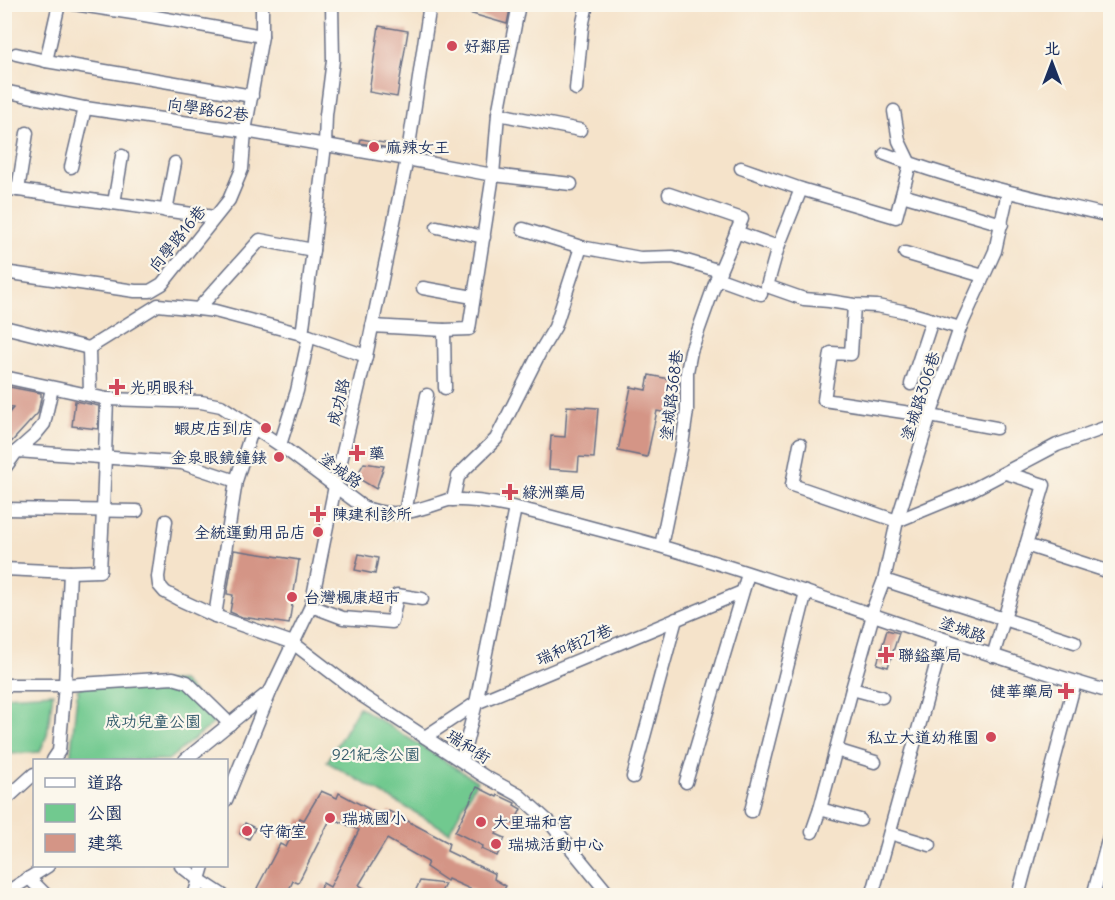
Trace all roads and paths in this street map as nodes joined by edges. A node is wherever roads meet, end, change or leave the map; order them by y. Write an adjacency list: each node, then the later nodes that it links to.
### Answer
1 (58, 4): 11 (street)
2 (74, 4): 8 (street)
3 (262, 4): 9 (street, 向學路16巷)
4 (332, 4): 21 (street)
5 (430, 4): 24 (street, 成功路)
6 (519, 4): 17 (street)
7 (587, 4): 12 (street)
8 (140, 9): 9 (street)
9 (262, 36): 14 (street, 向學路16巷)
10 (16, 54): 11 (street)
11 (46, 61): 14 (street)
12 (576, 89)
13 (4, 91): 15 (street, 向學路62巷)
14 (252, 96): 19 (street, 向學路16巷)
15 (85, 108): 19 (street, 向學路62巷); 27 (street)
16 (894, 111): 26 (street)
17 (498, 114): 18 (street); 29 (street)
18 (580, 130)
19 (245, 131): 21 (street, 向學路62巷); 40 (street, 向學路16巷)
20 (27, 133): 33 (street)
21 (325, 146): 24 (street, 向學路62巷); 48 (street)
22 (885, 154): 26 (street)
23 (122, 156): 37 (street)
24 (407, 159): 29 (street, 向學路62巷); 59 (street, 成功路)
25 (175, 163): 38 (street)
26 (910, 164): 34 (street); 36 (street)
27 (71, 168)
28 (741, 168): 32 (street)
29 (494, 175): 30 (street, 向學路62巷); 45 (street)
30 (572, 184)
31 (4, 188): 33 (street)
32 (801, 189): 36 (street); 46 (street)
33 (18, 190): 37 (street)
34 (1008, 192): 39 (street); 41 (street, 塗城路306巷)
35 (669, 194): 44 (street, 塗城路368巷)
36 (902, 195): 41 (street)
37 (114, 203): 38 (street)
38 (166, 211): 40 (street)
39 (1110, 216)
40 (214, 217): 50 (street, 向學路16巷)
41 (1002, 224): 52 (street, 塗城路306巷)
42 (437, 227): 45 (street)
43 (523, 229): 47 (street)
44 (736, 232): 46 (street); 51 (street, 塗城路368巷)
45 (484, 237): 55 (street)
46 (778, 246): 56 (street)
47 (581, 247): 51 (street); 85 (street)
48 (313, 250): 57 (street); 63 (street)
49 (904, 253): 52 (street)
50 (4, 272)
51 (718, 274): 54 (street); 94 (street, 塗城路368巷)
52 (983, 276): 61 (street, 塗城路306巷)
53 (423, 288): 55 (street)
54 (761, 294)
55 (473, 297): 62 (street)
56 (854, 305): 58 (street); 73 (street)
57 (198, 309): 63 (street); 64 (street)
58 (932, 320): 61 (street); 67 (street)
59 (372, 326): 62 (street); 65 (street, 成功路)
60 (4, 327): 64 (street)
61 (960, 328): 73 (street, 塗城路306巷)
62 (444, 330): 69 (street)
63 (305, 335): 65 (street); 78 (street)
64 (89, 348): 70 (street)
65 (366, 356): 84 (street, 成功路)
66 (4, 377): 68 (street, 塗城路)
67 (911, 384)
68 (52, 388): 70 (street, 塗城路); 79 (street)
69 (445, 388)
70 (90, 395): 72 (street, 塗城路)
71 (427, 395): 90 (street)
72 (107, 399): 75 (street, 塗城路); 80 (street)
73 (930, 416): 76 (street); 92 (street, 塗城路306巷)
74 (1110, 427): 82 (street)
75 (253, 428): 78 (street, 塗城路); 83 (street)
76 (996, 428)
77 (800, 444): 92 (street)
78 (280, 446): 84 (street, 塗城路)
79 (17, 451): 80 (street); 81 (street)
80 (105, 457): 83 (street); 88 (street)
81 (4, 469)
82 (1006, 473): 92 (street); 93 (street)
83 (236, 481): 105 (street)
84 (335, 486): 90 (street, 塗城路); 103 (street, 成功路)
85 (453, 500): 86 (street, 塗城路); 90 (street, 塗城路)
86 (515, 508): 94 (street, 塗城路); 119 (street)
87 (4, 509): 88 (street)
88 (103, 511): 89 (street); 96 (street)
89 (137, 511)
90 (405, 513)
91 (166, 521): 105 (street, 瑞和街)
92 (897, 521): 99 (street, 塗城路306巷)
93 (1026, 545): 97 (street); 106 (street)
94 (661, 546): 98 (street, 塗城路)
95 (4, 569): 96 (street)
96 (70, 572): 114 (street)
97 (1110, 572)
98 (748, 574): 100 (street); 101 (street, 塗城路)
99 (884, 580): 104 (street, 塗城路306巷); 106 (street)
100 (742, 592): 107 (street, 瑞和街27巷); 129 (street)
101 (806, 592): 104 (street, 塗城路); 133 (street)
102 (422, 599): 103 (street)
103 (311, 606): 110 (street, 成功路)
104 (872, 614): 108 (street, 塗城路); 115 (street, 塗城路306巷)
105 (215, 616): 110 (street, 瑞和街)
106 (1004, 618): 109 (street); 111 (street)
107 (676, 619): 119 (street, 瑞和街27巷); 128 (street)
108 (943, 640): 111 (street, 塗城路); 136 (street)
109 (1075, 642)
110 (293, 643): 116 (street, 成功路); 121 (street, 瑞和街)
111 (993, 656): 112 (street, 塗城路)
112 (1075, 682): 117 (street, 塗城路); 150 (street)
113 (4, 685): 114 (street)
114 (65, 685): 120 (street); 123 (street)
115 (852, 689): 118 (street); 122 (street, 塗城路306巷)
116 (271, 690): 120 (street, 成功路); 130 (street)
117 (1110, 692)
118 (882, 698)
119 (476, 703): 121 (street, 瑞和街27巷); 125 (street)
120 (230, 724): 124 (street, 成功路)
121 (425, 737): 125 (street, 瑞和街)
122 (836, 750): 126 (street); 132 (street, 塗城路306巷)
123 (54, 759)
124 (186, 759)
125 (462, 760): 148 (street, 瑞和街)
126 (875, 762)
127 (33, 775): 131 (street)
128 (633, 777)
129 (686, 782)
130 (228, 795)
131 (4, 801)
132 (820, 809): 134 (street); 135 (street, 塗城路306巷)
133 (751, 811)
134 (860, 820)
135 (812, 832)
136 (890, 833): 138 (street); 149 (street)
137 (1110, 833): 151 (street)
138 (930, 845)
139 (46, 867): 142 (street)
140 (183, 867): 143 (street)
141 (203, 867): 143 (street)
142 (29, 878): 144 (street); 145 (street)
143 (198, 879): 146 (street); 147 (street)
144 (4, 894)
145 (47, 896)
146 (194, 896)
147 (224, 896)
148 (610, 896)
149 (872, 896)
150 (1018, 896)
151 (1093, 896)

